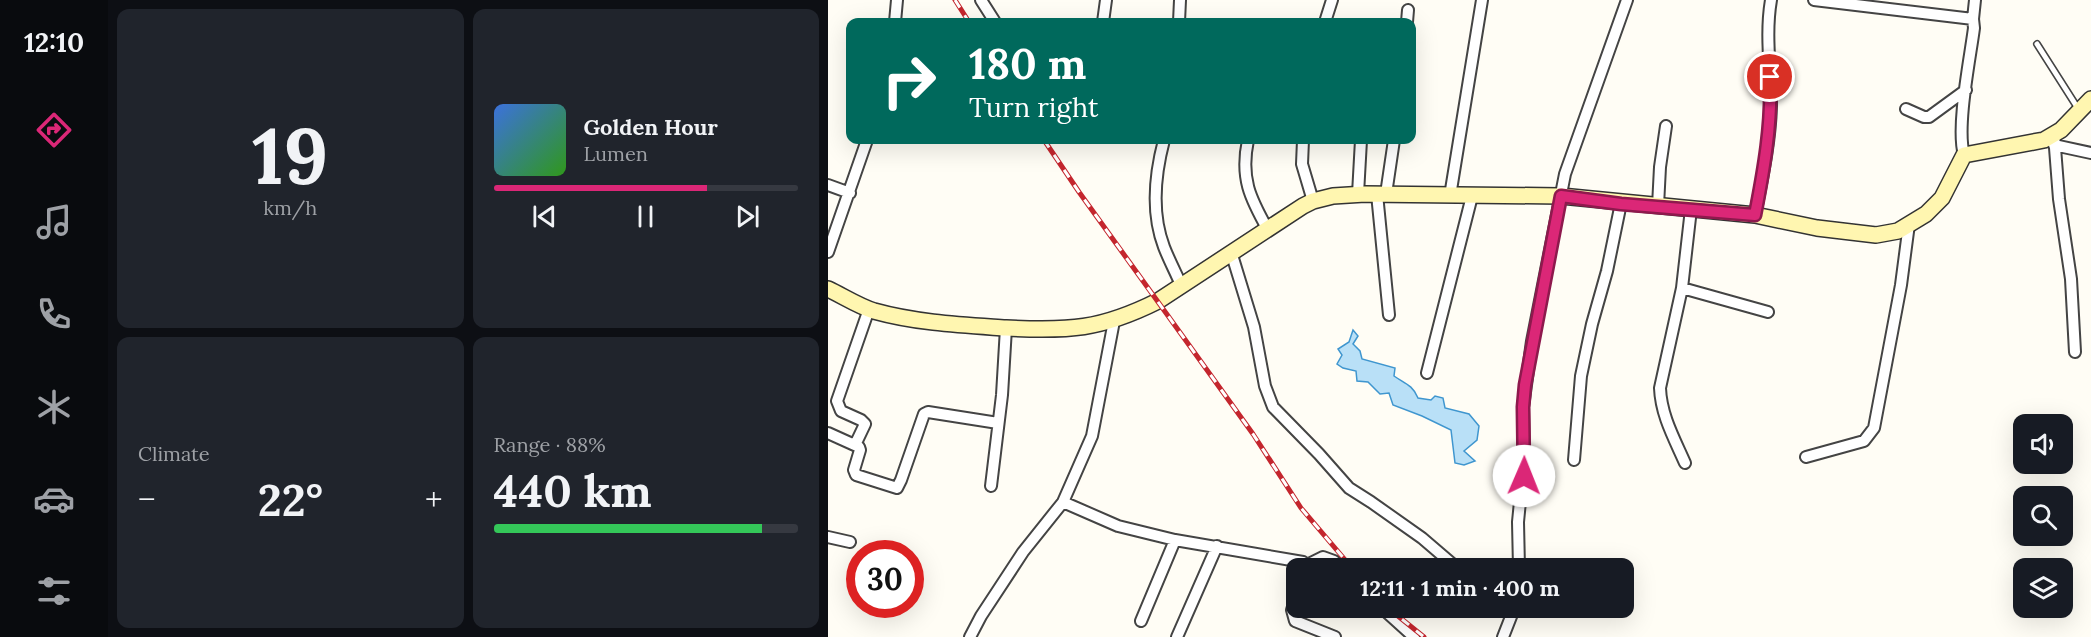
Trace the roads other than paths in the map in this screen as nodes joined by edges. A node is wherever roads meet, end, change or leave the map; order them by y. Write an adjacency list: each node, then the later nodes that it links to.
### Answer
1 (897, 0): 12 (street)
2 (981, 0): 13 (street)
3 (1106, 0): 14 (street)
4 (1180, 0): 15 (street)
5 (1332, 0): 16 (street)
6 (1482, 0): 38 (street)
7 (1627, 0): 40 (street)
8 (1771, 0): 45 (street)
9 (1814, 0): 18 (street)
10 (1975, 0): 18 (street)
11 (1408, 10): 17 (street)
12 (895, 18)
13 (992, 18)
14 (1104, 18)
15 (1179, 18)
16 (1326, 18)
17 (1407, 18)
18 (1973, 19): 20 (street)
19 (2037, 44): 23 (lane)
20 (1966, 90): 22 (street); 33 (street)
21 (2091, 99): 23 (street)
22 (1906, 109)
23 (2080, 112): 25 (street)
24 (1666, 126): 43 (street)
25 (2054, 140): 32 (street); 33 (street); 58 (street)
26 (866, 144): 35 (street)
27 (1163, 144): 50 (street)
28 (1247, 144): 47 (street)
29 (1303, 144): 41 (street)
30 (1361, 144): 36 (street)
31 (1393, 144): 37 (street)
32 (2091, 153)
33 (1964, 155): 46 (street)
34 (828, 185): 35 (street)
35 (850, 193): 48 (street)
36 (1358, 194): 37 (street); 41 (street)
37 (1381, 194): 38 (street); 55 (street)
38 (1450, 196): 39 (street)
39 (1472, 196): 40 (street); 59 (street)
40 (1561, 196): 42 (street); 73 (street)
41 (1313, 201): 47 (street)
42 (1621, 204): 43 (street); 64 (street)
43 (1658, 206): 44 (street)
44 (1691, 208): 45 (street); 51 (street)
45 (1755, 215): 46 (street)
46 (1909, 224): 63 (street)
47 (1268, 230): 49 (street)
48 (828, 252)
49 (1232, 255): 50 (street); 72 (street)
50 (1181, 285): 56 (street)
51 (1682, 288): 54 (street); 65 (street)
52 (828, 289): 53 (street)
53 (869, 309): 57 (street); 62 (street)
54 (1768, 312)
55 (1389, 315)
56 (1114, 321): 57 (street); 67 (street)
57 (1006, 328): 60 (street)
58 (2075, 352)
59 (1427, 373)
60 (998, 423): 62 (street); 66 (street)
61 (828, 433): 62 (street)
62 (855, 445)
63 (1806, 458)
64 (1574, 460)
65 (1685, 463)
66 (991, 486)
67 (1063, 502): 69 (street); 79 (street)
68 (828, 537): 70 (street)
69 (1175, 540): 71 (street); 78 (street)
70 (846, 541)
71 (1217, 546): 74 (street); 80 (street)
72 (1445, 558)
73 (1519, 558)
74 (1286, 559)
75 (1294, 618): 81 (street)
76 (1393, 618): 82 (street)
77 (1508, 618): 83 (street)
78 (1141, 621)
79 (970, 637)
80 (1177, 637)
81 (1335, 637)
82 (1414, 637)
83 (1503, 637)

